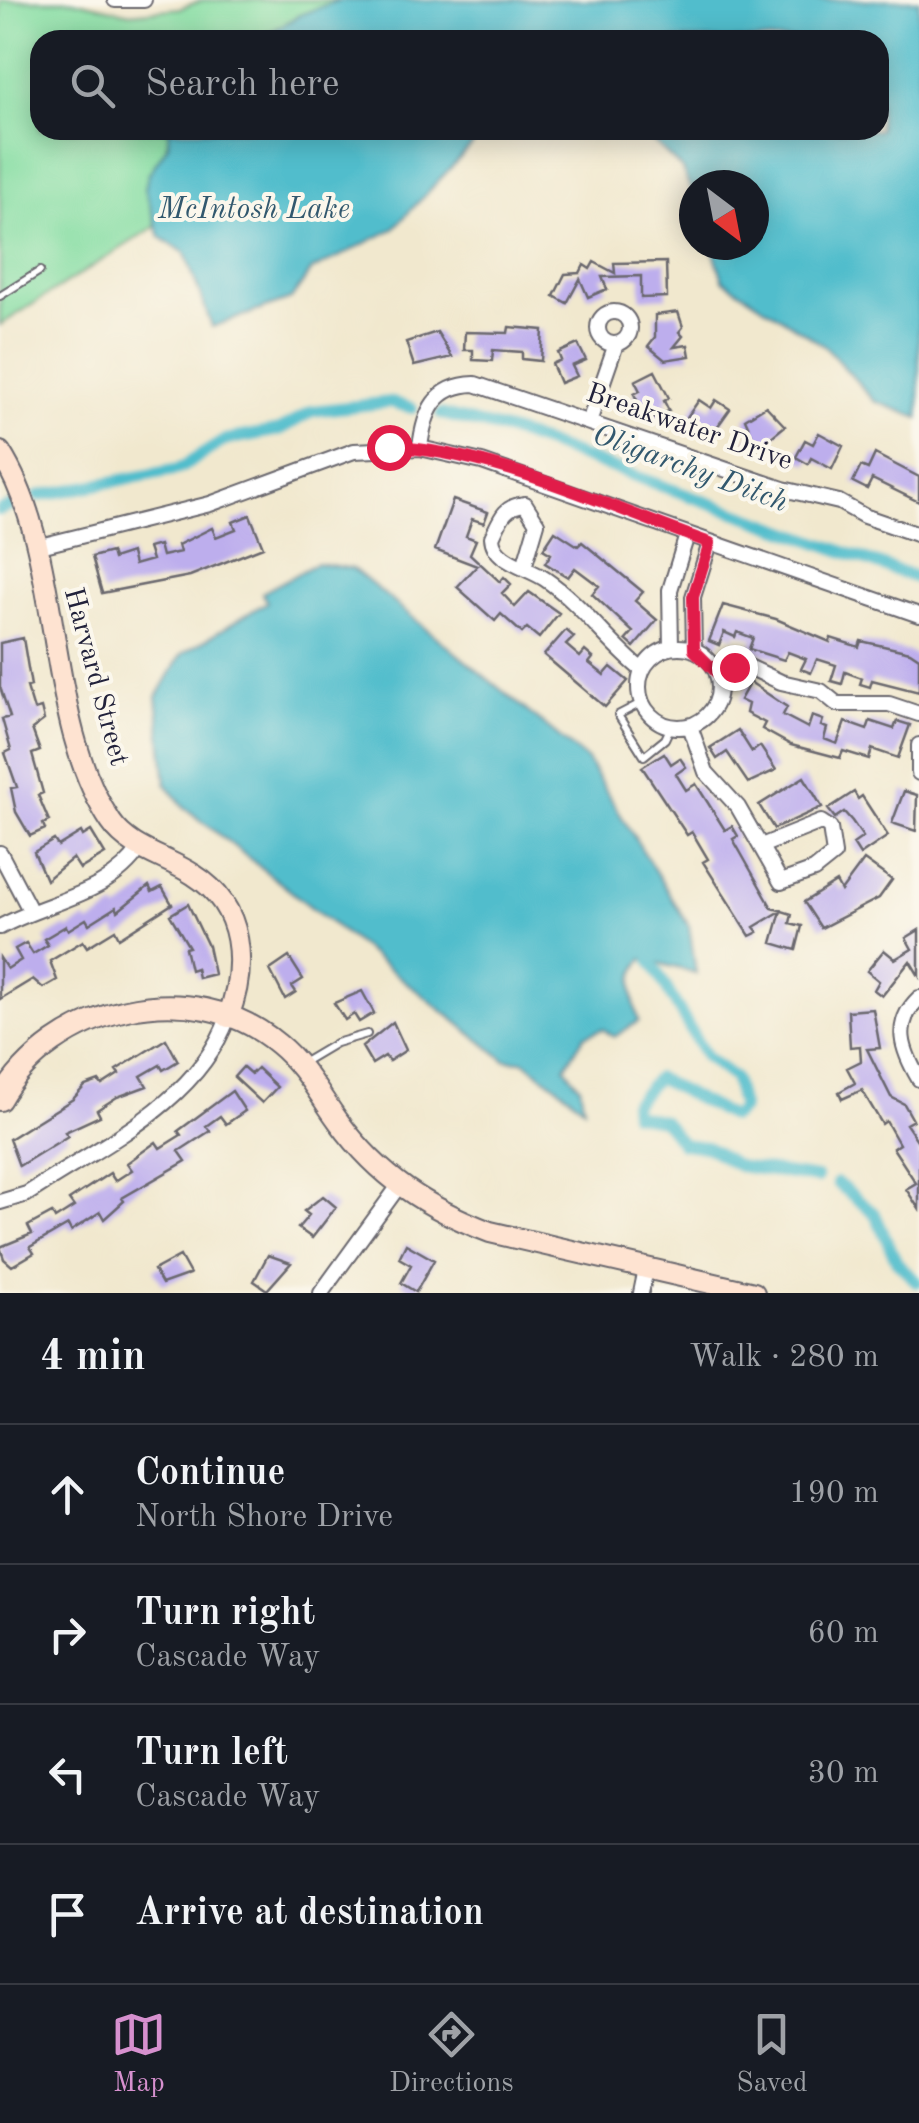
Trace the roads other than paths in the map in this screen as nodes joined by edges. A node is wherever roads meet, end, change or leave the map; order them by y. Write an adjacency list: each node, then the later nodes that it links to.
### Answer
1 (114, 0): 2 (street)
2 (144, 0)
3 (40, 271): 4 (lane)
4 (0, 296)
5 (616, 344): 6 (street)
6 (589, 422): 7 (street, Breakwater Drive); 10 (street, Breakwater Drive)
7 (420, 448): 9 (street); 12 (street)
8 (0, 452): 12 (street, Harvard Street)
9 (687, 535): 11 (street); 15 (street)
10 (919, 536)
11 (710, 543): 14 (street); 16 (street)
12 (36, 547): 26 (street, Harvard Street)
13 (524, 566): 17 (street)
14 (919, 615)
15 (671, 648): 16 (street); 17 (street)
16 (694, 650): 18 (street)
17 (642, 670): 19 (street)
18 (716, 672): 20 (street); 22 (street)
19 (643, 702): 21 (street); 21 (lane)
20 (919, 714)
21 (671, 726): 22 (street)
22 (690, 726): 25 (street)
23 (919, 745): 24 (street)
24 (919, 774)
25 (761, 846): 25 (street)
26 (140, 848): 28 (street); 31 (street, Harvard Street)
27 (0, 852): 28 (street)
28 (30, 910): 29 (street)
29 (0, 926)
30 (919, 998): 34 (street)
31 (228, 1018): 33 (street); 35 (street); 37 (street)
32 (367, 1034): 33 (lane)
33 (300, 1065): 36 (street)
34 (919, 1079)
35 (0, 1100)
36 (398, 1187): 38 (street); 39 (street)
37 (0, 1202)
38 (646, 1270): 40 (street); 41 (street)
39 (321, 1293)
40 (641, 1293)
41 (754, 1293)

